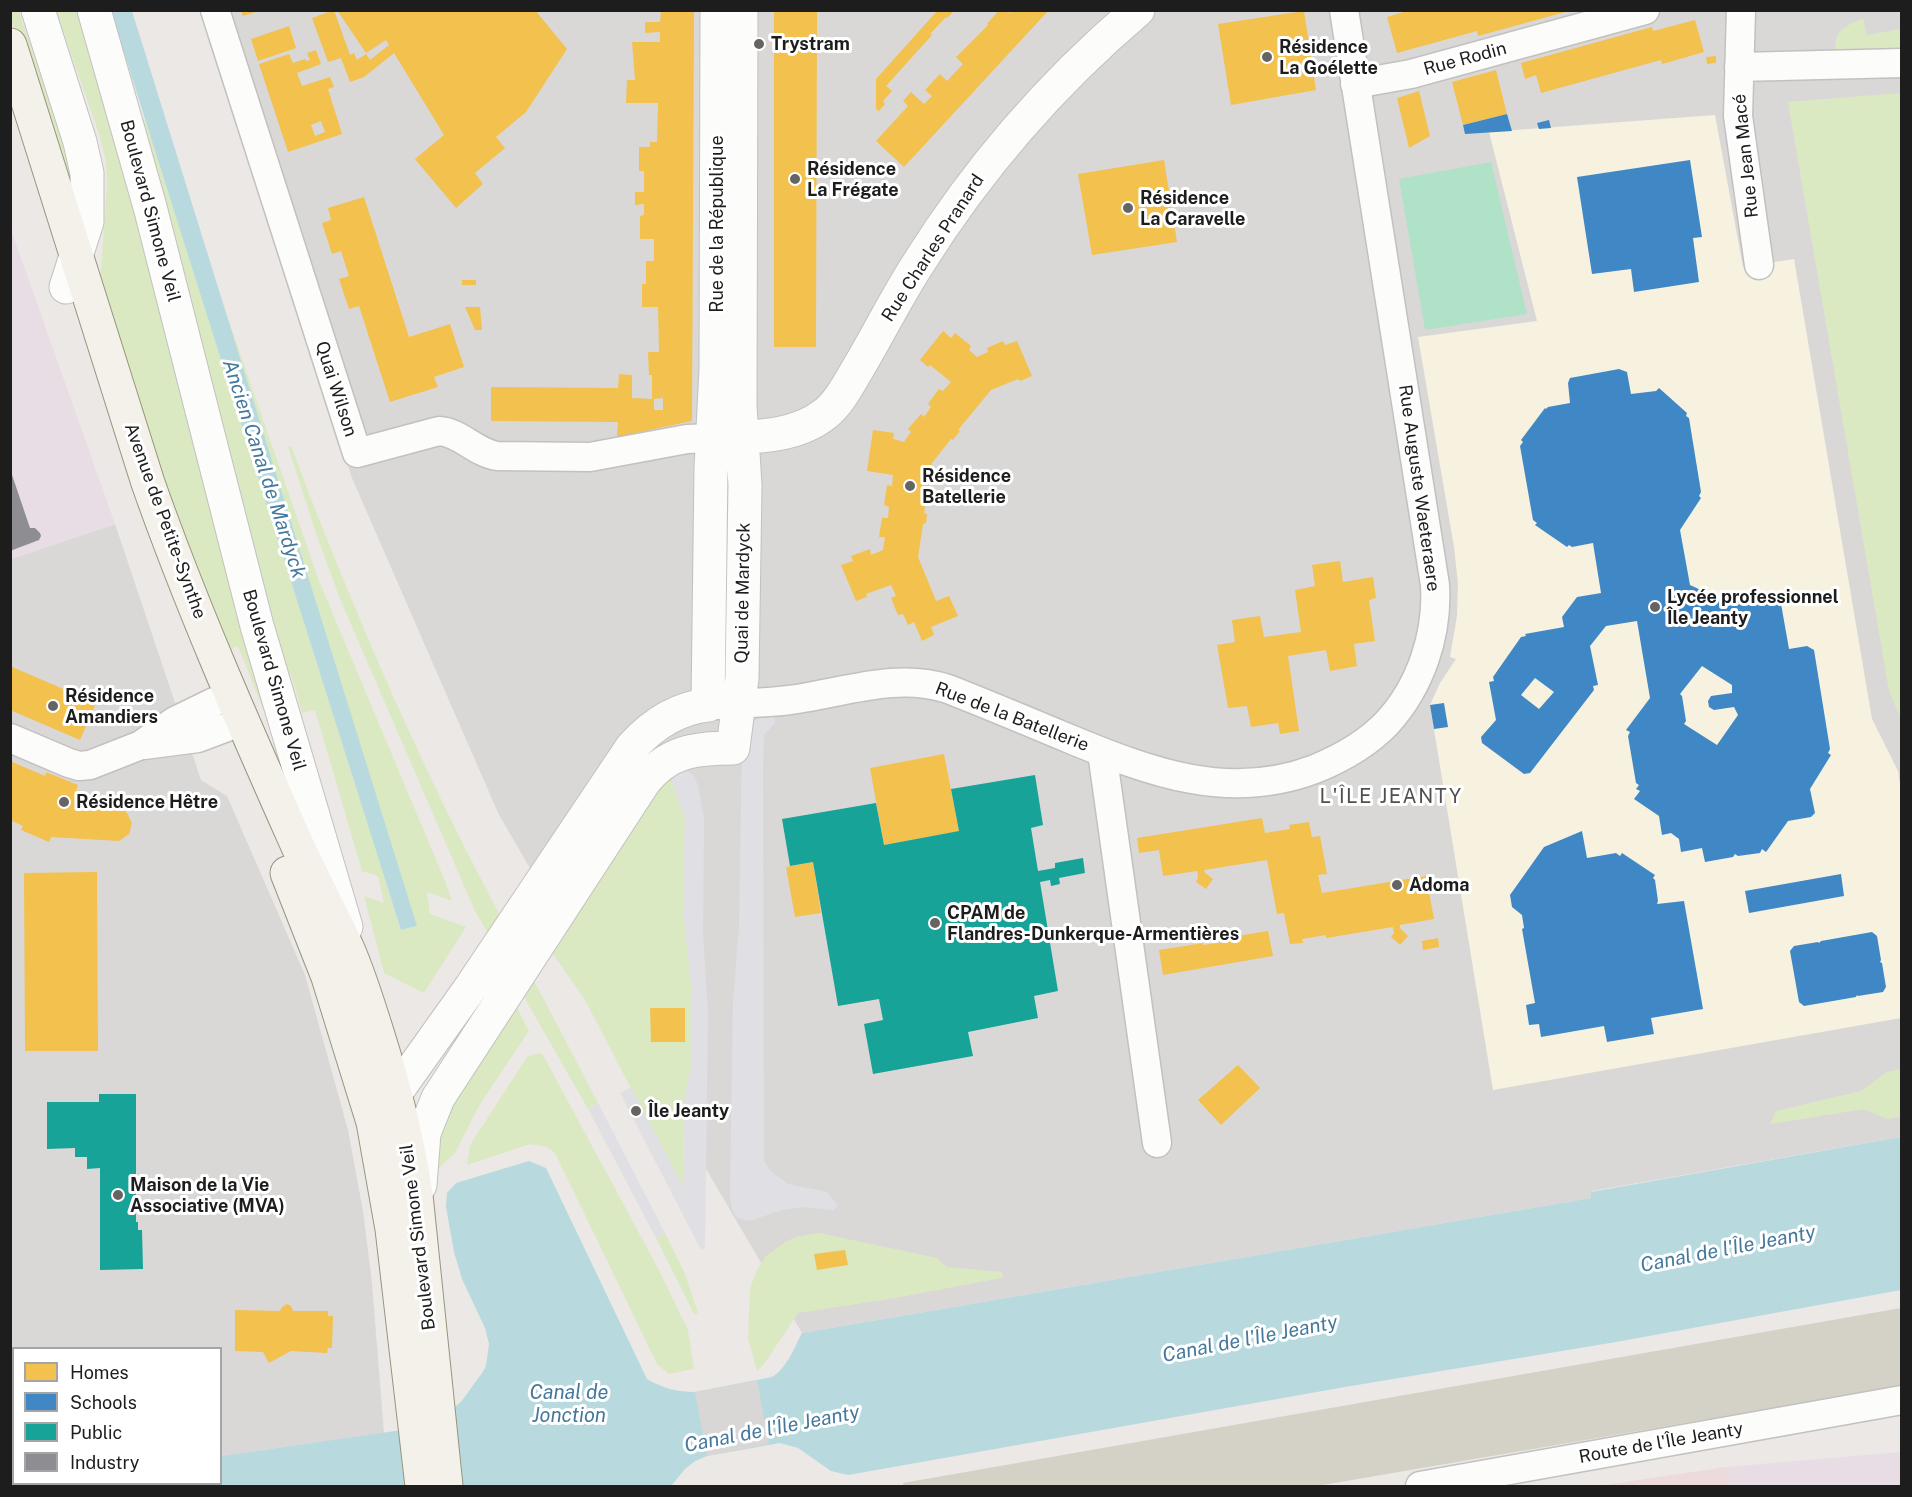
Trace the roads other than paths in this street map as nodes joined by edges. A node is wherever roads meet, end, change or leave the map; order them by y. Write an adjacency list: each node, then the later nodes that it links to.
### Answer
1 (38, 10): 15 (street)
2 (94, 10): 23 (street, Boulevard Simone Veil)
3 (215, 10): 18 (street, Quai Wilson)
4 (717, 10): 18 (street, Rue de la République)
5 (741, 10): 18 (street, Rue de la République)
6 (1138, 10): 18 (street, Rue Charles Pranard)
7 (1344, 10): 13 (street)
8 (1645, 10): 13 (street, Rue Rodin)
9 (1742, 10): 12 (street, Rue Jean Macé)
10 (10, 45): 15 (main road, Avenue de Petite-Synthe)
11 (1902, 63): 12 (street)
12 (1739, 67): 16 (street, Rue Jean Macé)
13 (1355, 84): 22 (street, Rue Auguste Waeteraere)
14 (10, 113): 17 (main road, Avenue de Petite-Synthe)
15 (77, 255): 17 (street); 20 (main road, Avenue de Petite-Synthe)
16 (1759, 265)
17 (66, 286): 20 (main road, Avenue de Petite-Synthe)
18 (728, 438): 19 (street, Quai de Mardyck)
19 (724, 704): 22 (street, Rue de la Batellerie); 24 (street); 27 (street, Quai de Mardyck)
20 (227, 717): 21 (street); 23 (main road, Avenue de Petite-Synthe); 25 (main road, Boulevard Simone Veil)
21 (10, 738)
22 (1102, 752): 26 (street, Rue de la Batellerie)
23 (360, 981): 24 (main road, Boulevard Simone Veil)
24 (396, 1092): 25 (street); 27 (main road, Boulevard Simone Veil)
25 (376, 1136): 28 (main road, Boulevard Simone Veil)
26 (1157, 1143)
27 (419, 1223): 28 (main road, Boulevard Simone Veil)
28 (419, 1355): 30 (main road); 31 (main road)
29 (1902, 1400): 32 (street, Route de l'Île Jeanty)
30 (422, 1486)
31 (446, 1486)
32 (1420, 1486)

